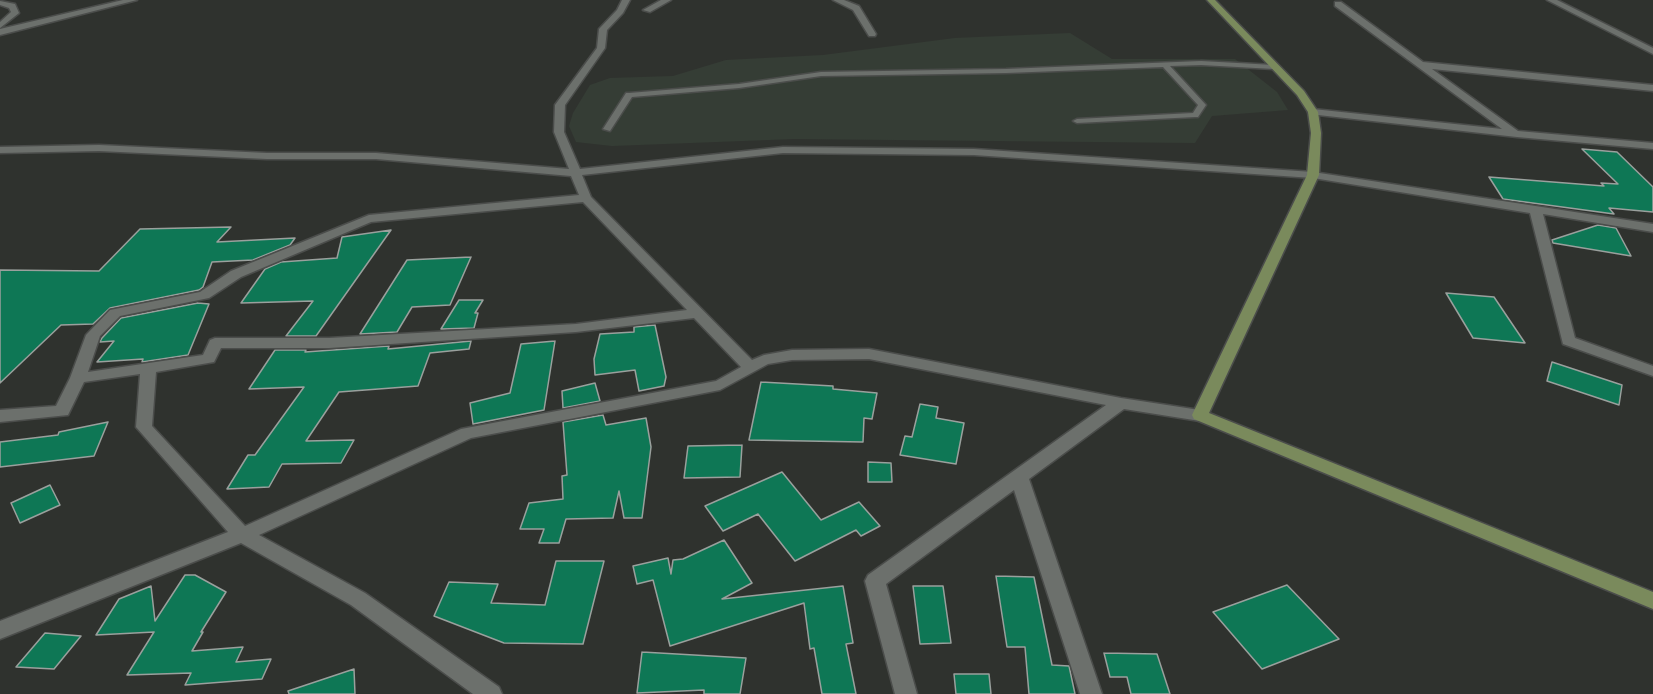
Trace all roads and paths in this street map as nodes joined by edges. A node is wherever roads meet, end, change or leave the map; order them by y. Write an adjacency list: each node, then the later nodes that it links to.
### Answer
1 (133, 0): 12 (street)
2 (626, 0): 25 (street)
3 (667, 0): 10 (street)
4 (837, 0): 13 (street)
5 (1211, 0): 17 (street)
6 (1551, 0): 14 (street)
7 (0, 3): 8 (street)
8 (12, 3): 11 (street)
9 (1338, 4): 16 (street)
10 (647, 10)
11 (0, 26)
12 (0, 32)
13 (872, 34)
14 (1653, 51)
15 (1164, 64): 17 (lane); 20 (lane); 21 (lane)
16 (1423, 65): 18 (street); 22 (street)
17 (1274, 67): 19 (street)
18 (1653, 88)
19 (1313, 112): 22 (street); 26 (street)
20 (1077, 121)
21 (608, 129)
22 (1517, 134): 23 (street)
23 (1653, 146)
24 (0, 150): 25 (street)
25 (574, 173): 26 (street); 27 (street)
26 (1313, 175): 28 (street); 36 (street)
27 (586, 198): 30 (street); 34 (street)
28 (1536, 211): 29 (street); 33 (street)
29 (1653, 228)
30 (697, 313): 31 (street); 32 (street)
31 (148, 368): 34 (street); 39 (street)
32 (751, 368): 35 (street); 39 (street)
33 (1653, 371)
34 (78, 378): 37 (street)
35 (1121, 403): 36 (street); 38 (street)
36 (1200, 415): 40 (street)
37 (0, 416)
38 (1019, 477): 43 (street); 44 (street)
39 (242, 535): 41 (street); 42 (street)
40 (1653, 601)
41 (0, 630)
42 (491, 694)
43 (906, 694)
44 (1091, 694)

